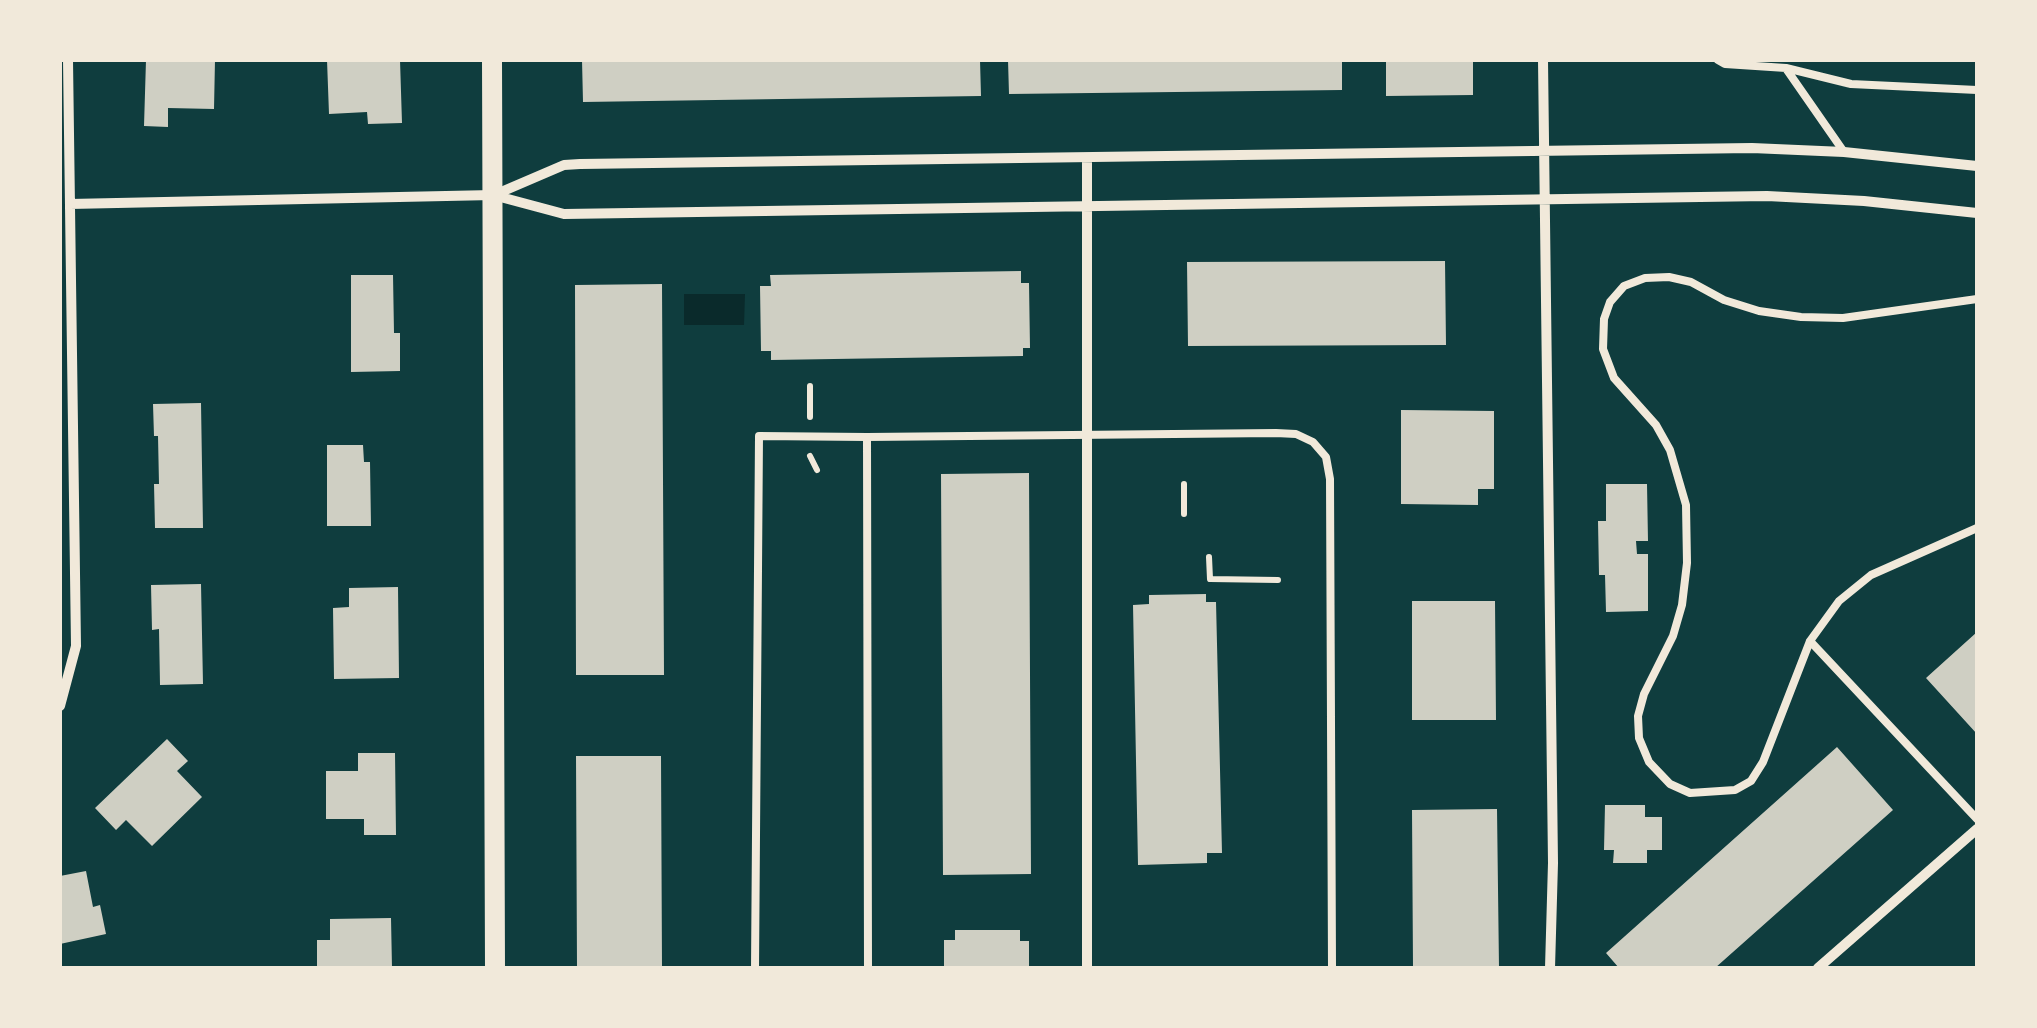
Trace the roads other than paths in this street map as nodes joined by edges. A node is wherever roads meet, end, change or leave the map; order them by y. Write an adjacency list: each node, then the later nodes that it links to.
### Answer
1 (68, 60): 13 (street)
2 (1543, 60): 7 (street)
3 (1718, 60): 5 (lane)
4 (493, 64): 11 (main road)
5 (1786, 68): 6 (lane); 8 (lane)
6 (1977, 90)
7 (1544, 152): 8 (street); 9 (street); 12 (street)
8 (1844, 152): 10 (street)
9 (1088, 158): 11 (street); 14 (street)
10 (1977, 166)
11 (493, 195): 13 (street); 14 (street); 26 (main road)
12 (1542, 201): 14 (street); 15 (street); 31 (street)
13 (70, 204): 18 (street)
14 (1087, 206): 19 (street)
15 (1977, 213)
16 (1977, 299): 22 (lane)
17 (60, 396): 18 (street)
18 (73, 396): 23 (street)
19 (1088, 434): 20 (lane); 29 (street); 30 (lane)
20 (867, 437): 27 (lane); 28 (lane)
21 (1977, 528): 22 (lane)
22 (1810, 641): 24 (lane)
23 (60, 706)
24 (1977, 819)
25 (1977, 829): 32 (street)
26 (496, 968)
27 (756, 968)
28 (868, 968)
29 (1087, 968)
30 (1332, 968)
31 (1550, 968)
32 (1818, 968)

